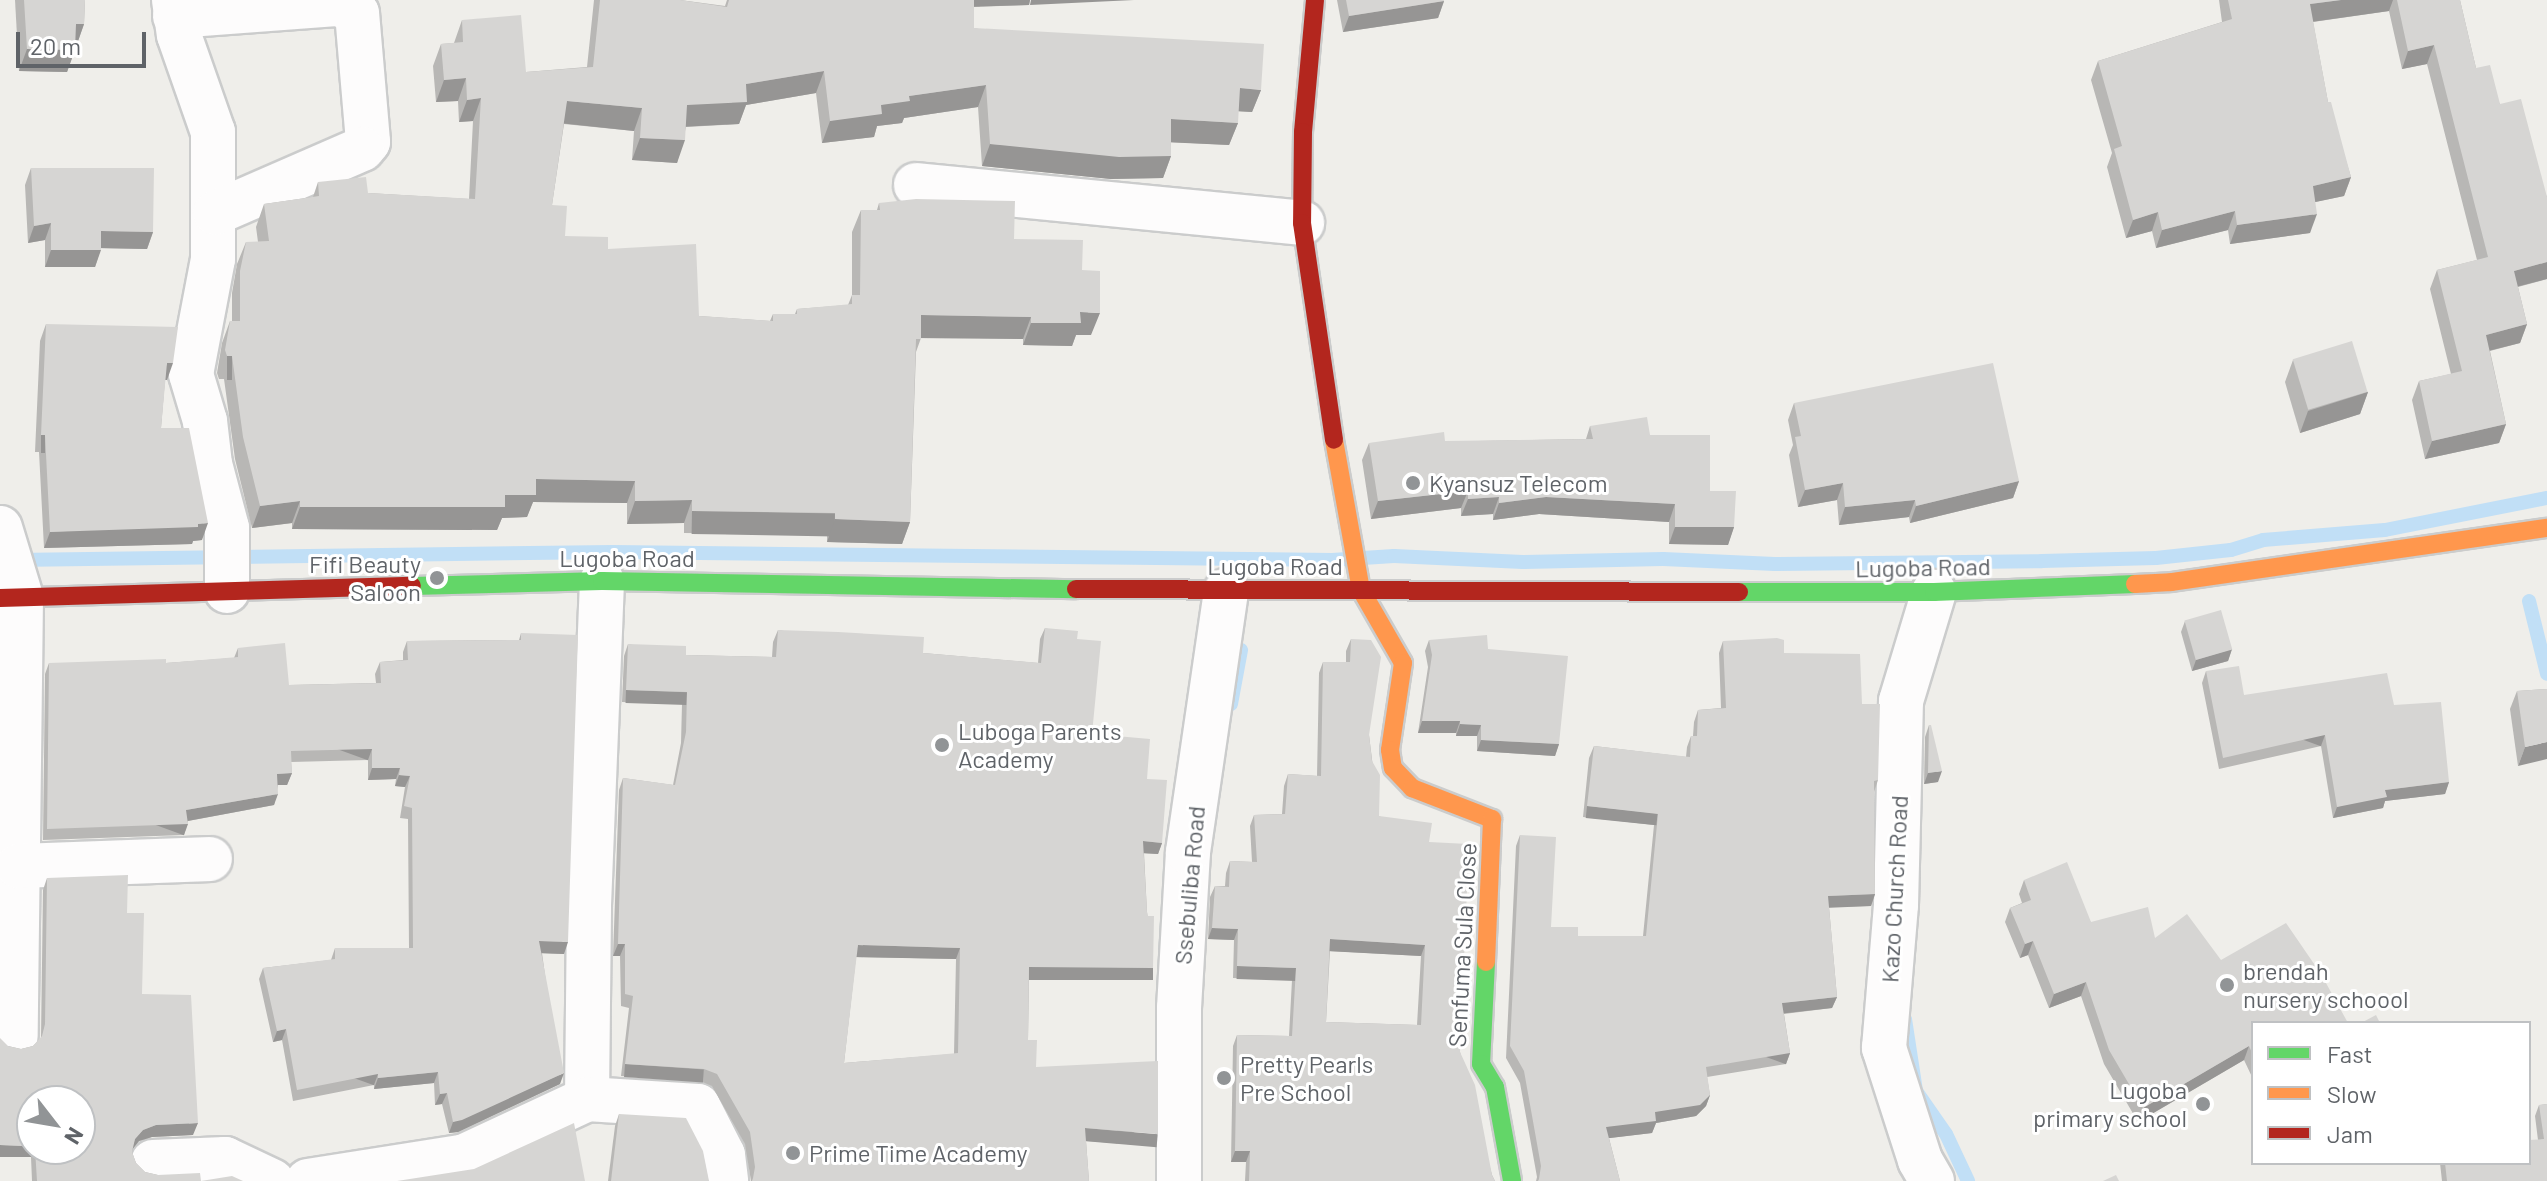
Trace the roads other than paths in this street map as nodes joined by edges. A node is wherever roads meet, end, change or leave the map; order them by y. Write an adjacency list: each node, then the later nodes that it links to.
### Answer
1 (1315, 0): 5 (street)
2 (174, 8): 4 (street); 4 (street)
3 (916, 185): 5 (street)
4 (215, 213): 10 (street)
5 (1302, 223): 9 (street)
6 (0, 528): 13 (street)
7 (2547, 528): 12 (street, Lugoba Road)
8 (602, 581): 10 (street, Lugoba Road); 11 (street, Lugoba Road); 17 (street)
9 (1361, 590): 11 (street, Lugoba Road); 12 (street, Lugoba Road); 23 (street, Senfuma Sula Close)
10 (227, 591): 13 (street, Lugoba Road)
11 (1226, 591): 22 (street, Ssebuliba Road)
12 (1934, 592): 24 (street, Kazo Church Road)
13 (10, 598): 15 (street)
14 (210, 859): 15 (street)
15 (18, 866): 16 (street)
16 (16, 1036)
17 (587, 1099): 20 (street); 21 (street)
18 (153, 1162): 19 (street)
19 (272, 1181)
20 (308, 1181)
21 (726, 1181)
22 (1179, 1181)
23 (1512, 1181)
24 (1932, 1181)

